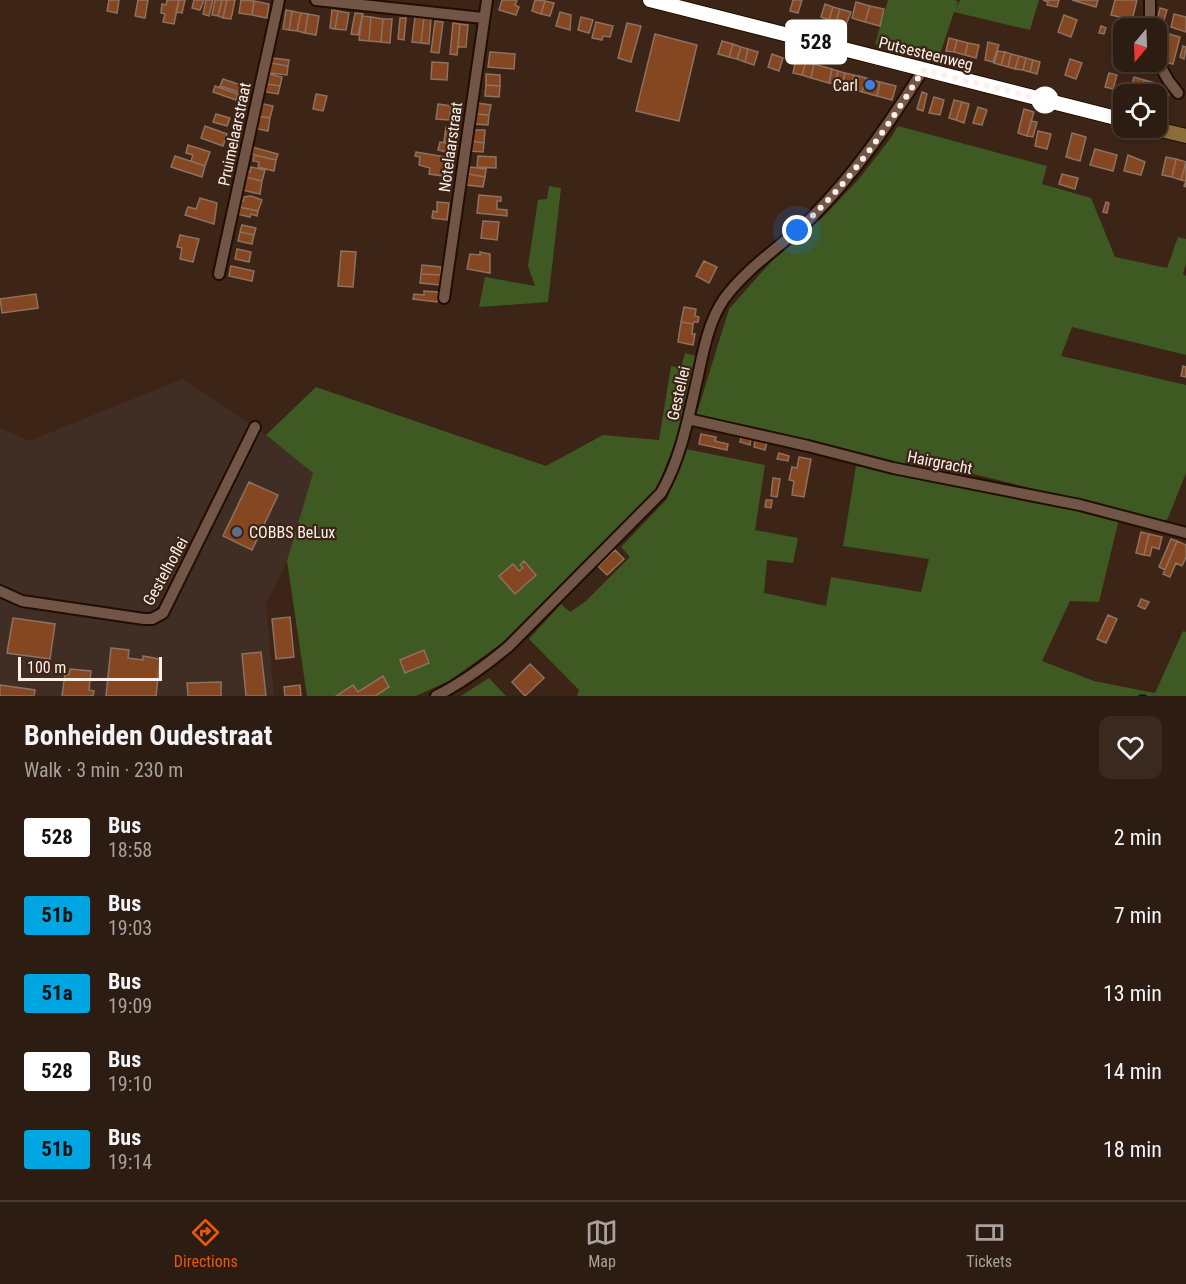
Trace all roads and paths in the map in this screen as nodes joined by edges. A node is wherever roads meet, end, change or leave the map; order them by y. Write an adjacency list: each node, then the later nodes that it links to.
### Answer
1 (279, 0): 14 (street, Pruimelaarstraat)
2 (316, 0): 6 (street)
3 (487, 0): 6 (street, Notelaarstraat)
4 (650, 0): 8 (main road, Putsesteenweg)
5 (1150, 0): 7 (street)
6 (483, 18): 15 (street, Notelaarstraat)
7 (1149, 18)
8 (923, 70): 11 (main road, Putsesteenweg); 16 (street, Gestellei)
9 (1164, 72): 10 (street)
10 (1178, 93)
11 (1113, 117)
12 (1167, 131): 13 (main road)
13 (1186, 136)
14 (219, 274)
15 (444, 298)
16 (688, 419): 18 (street, Hairgracht); 20 (street, Gestellei)
17 (255, 427): 19 (street, Gestelhoflei)
18 (1186, 533)
19 (0, 591)
20 (436, 696)

